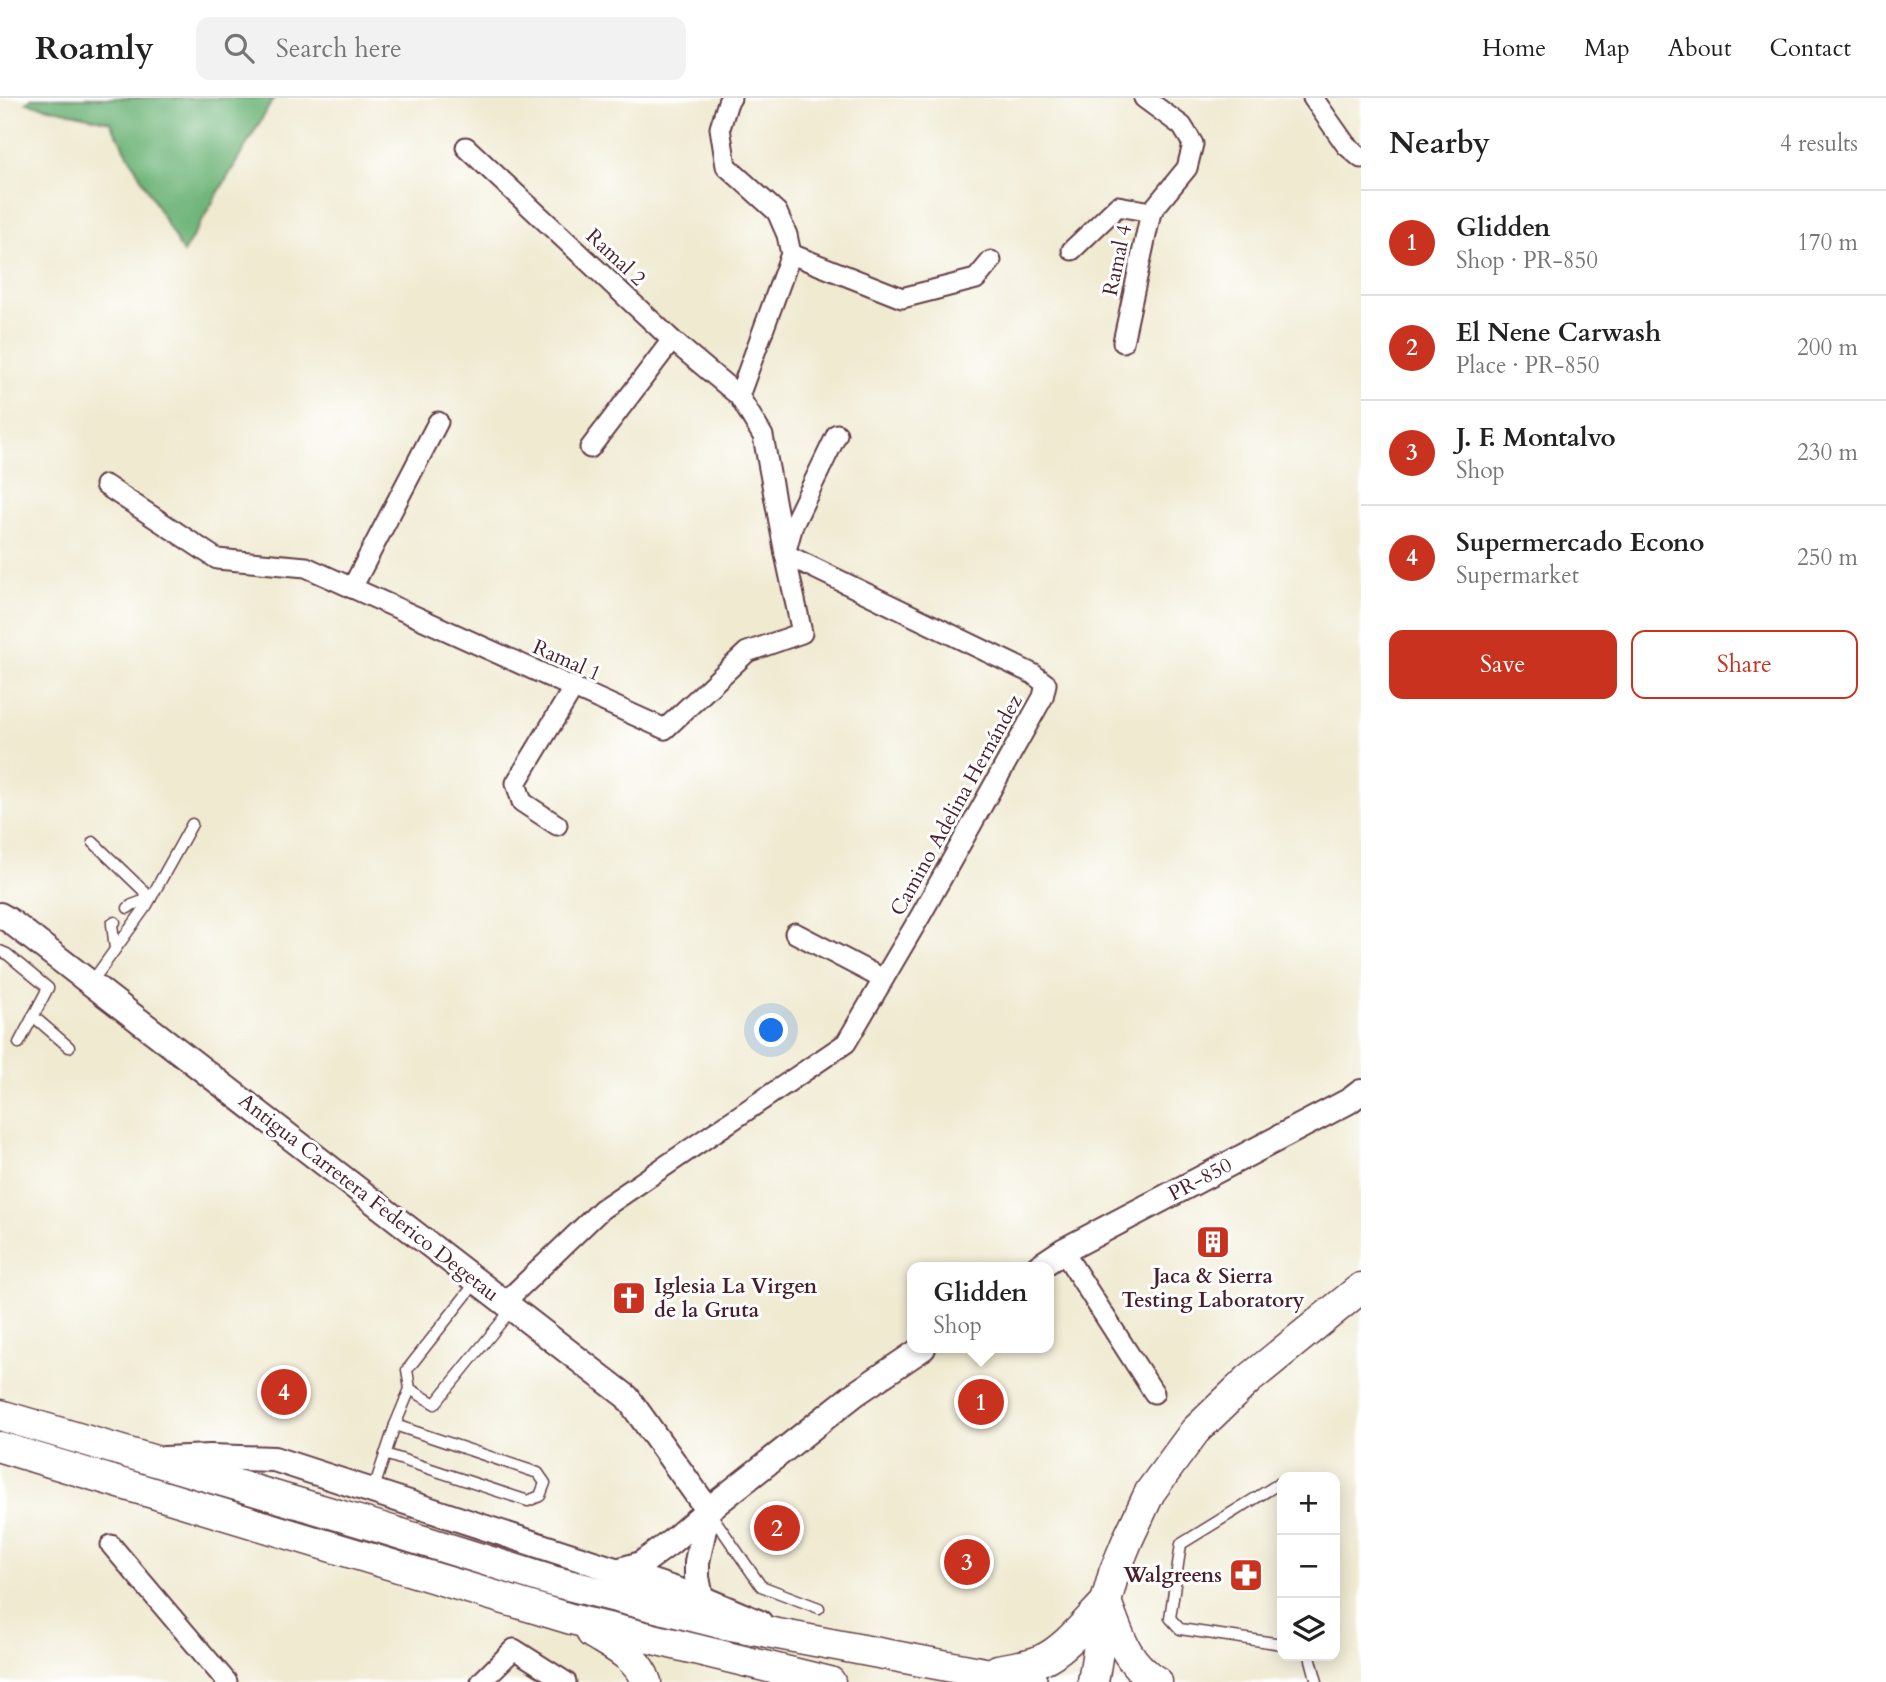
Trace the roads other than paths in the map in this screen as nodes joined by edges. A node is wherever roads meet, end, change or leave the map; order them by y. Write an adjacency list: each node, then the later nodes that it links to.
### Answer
1 (731, 98): 8 (street)
2 (1144, 98): 6 (street, Ramal 4)
3 (1313, 98): 5 (street)
4 (466, 147): 10 (street, Ramal 2)
5 (1361, 158)
6 (1151, 212): 7 (street); 11 (street, Ramal 4)
7 (1072, 250)
8 (791, 254): 9 (street); 12 (street)
9 (990, 261)
10 (672, 340): 12 (street, Ramal 2); 15 (street)
11 (1123, 342)
12 (739, 396): 17 (street)
13 (438, 422): 18 (street)
14 (837, 434): 17 (street, Ramal 1)
15 (590, 447)
16 (105, 485): 18 (street, Ramal 1)
17 (785, 554): 19 (street, Ramal 1); 30 (street, Camino Adelina Hernández)
18 (352, 588): 19 (street, Ramal 1)
19 (574, 687): 21 (street)
20 (192, 824): 23 (lane)
21 (557, 825)
22 (93, 842): 23 (lane)
23 (151, 898): 24 (lane); 28 (lane)
24 (128, 908)
25 (0, 915): 31 (street, Antigua Carretera Federico Degetau)
26 (115, 922): 28 (lane)
27 (794, 933): 30 (street)
28 (115, 949): 31 (lane)
29 (0, 951): 32 (lane)
30 (883, 979): 40 (street, Camino Adelina Hernández)
31 (90, 983): 38 (street, Antigua Carretera Federico Degetau)
32 (33, 1016): 33 (lane); 34 (lane)
33 (19, 1043)
34 (69, 1047)
35 (1361, 1092): 36 (street, PR-850 / PR-850)
36 (1063, 1251): 37 (street, PR-850 / PR-850); 43 (street)
37 (1046, 1262)
38 (477, 1280): 40 (street, Antigua Carretera Federico Degetau); 42 (lane)
39 (1361, 1288): 55 (main road)
40 (509, 1305): 42 (lane); 51 (street, Antigua Carretera Federico Degetau)
41 (916, 1353): 51 (street)
42 (410, 1389): 45 (lane)
43 (1154, 1393)
44 (0, 1415): 48 (main road)
45 (396, 1425): 47 (lane); 47 (lane)
46 (0, 1447): 57 (main road)
47 (386, 1454): 50 (lane)
48 (150, 1460): 50 (street); 58 (main road)
49 (1277, 1485): 59 (lane)
50 (373, 1492): 53 (street)
51 (708, 1510): 53 (street); 54 (street); 56 (lane)
52 (111, 1545): 62 (street)
53 (620, 1570): 54 (street)
54 (701, 1598): 58 (street)
55 (1106, 1602): 61 (main road); 68 (main road); 69 (main road)
56 (819, 1608)
57 (571, 1619): 65 (main road); 66 (main road)
58 (791, 1637): 61 (main road)
59 (1277, 1643)
60 (1311, 1661): 70 (lane)
61 (981, 1673): 67 (main road)
62 (227, 1682)
63 (481, 1682): 64 (street)
64 (566, 1682)
65 (646, 1682)
66 (830, 1682)
67 (1032, 1682)
68 (1093, 1682)
69 (1157, 1682)
70 (1317, 1682)

